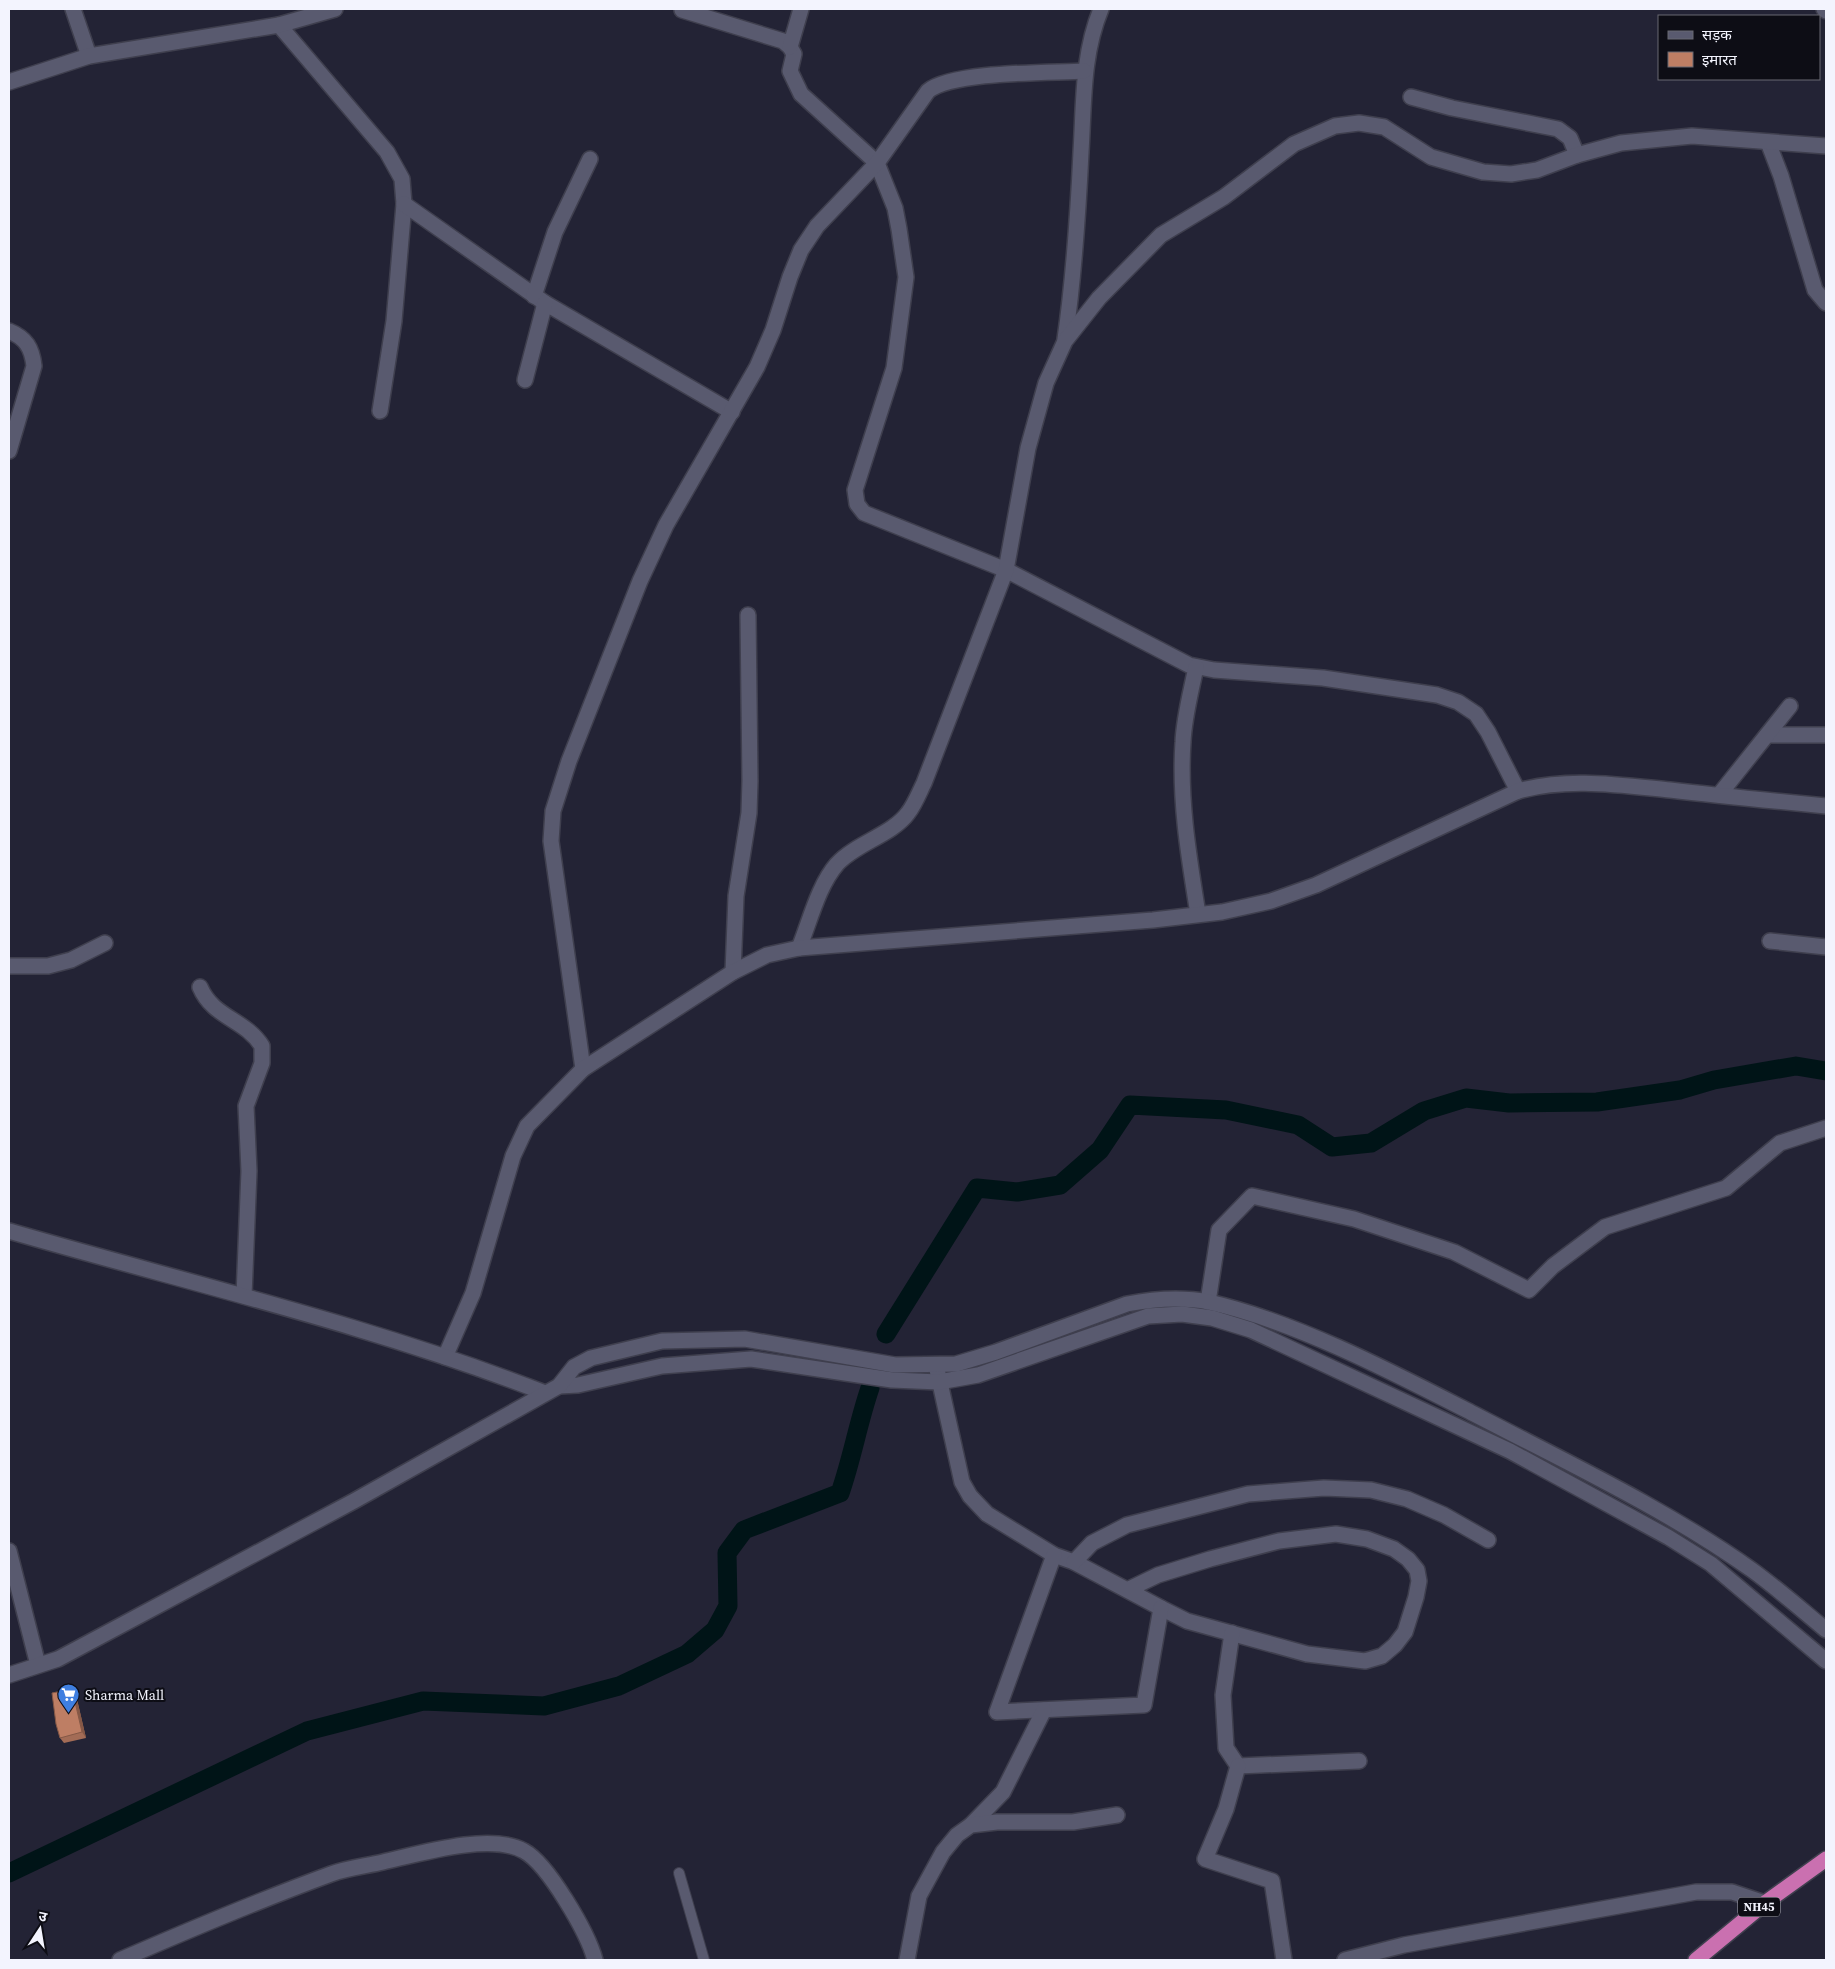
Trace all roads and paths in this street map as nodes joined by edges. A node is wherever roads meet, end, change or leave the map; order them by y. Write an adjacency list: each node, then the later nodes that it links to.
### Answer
1 (73, 9): 8 (street)
2 (335, 9): 6 (street)
3 (801, 9): 7 (street)
4 (1101, 9): 9 (street)
5 (682, 10): 7 (street)
6 (279, 25): 8 (street); 17 (street)
7 (790, 47): 16 (street)
8 (90, 56): 10 (street)
9 (1084, 71): 16 (street); 21 (street)
10 (9, 82)
11 (1411, 97): 14 (street)
12 (1768, 142): 13 (street); 14 (street); 19 (street)
13 (1826, 146)
14 (1577, 155): 21 (street)
15 (590, 159): 18 (street)
16 (878, 163): 24 (street); 26 (street)
17 (404, 204): 18 (street); 23 (street)
18 (540, 300): 22 (street); 24 (street)
19 (1826, 303)
20 (9, 331): 25 (street)
21 (1065, 341): 26 (street)
22 (525, 380)
23 (380, 411)
24 (732, 412): 43 (street)
25 (9, 451)
26 (1006, 570): 28 (street); 39 (street)
27 (748, 614): 41 (street)
28 (1196, 667): 32 (street); 35 (street)
29 (1790, 706): 30 (street)
30 (1767, 735): 31 (street); 33 (street)
31 (1826, 736)
32 (1518, 791): 33 (street); 35 (street)
33 (1719, 795): 34 (street)
34 (1826, 806)
35 (1198, 914): 39 (street)
36 (1770, 942): 38 (street)
37 (105, 943): 40 (street)
38 (1826, 947)
39 (799, 948): 41 (street)
40 (9, 966)
41 (734, 972): 43 (street)
42 (200, 987): 46 (street)
43 (583, 1069): 48 (street)
44 (1826, 1128): 47 (street)
45 (9, 1231): 46 (street)
46 (244, 1296): 48 (street)
47 (1208, 1302): 49 (street); 59 (street)
48 (445, 1357): 52 (street)
49 (936, 1364): 50 (street); 51 (street)
50 (939, 1382): 51 (street); 55 (street); 61 (street)
51 (559, 1386): 52 (street)
52 (545, 1393): 62 (street)
53 (1488, 1540): 56 (street)
54 (9, 1551): 62 (street)
55 (1054, 1555): 56 (street); 64 (street)
56 (1074, 1562): 57 (street)
57 (1127, 1590): 58 (street); 60 (street)
58 (1161, 1608): 60 (street); 64 (street)
59 (1826, 1630)
60 (1232, 1633): 66 (street)
61 (1826, 1661)
62 (38, 1665): 63 (street)
63 (9, 1675)
64 (1044, 1710): 68 (street)
65 (1358, 1761): 66 (street)
66 (1238, 1766): 76 (street)
67 (1117, 1815): 68 (street)
68 (971, 1825): 75 (street)
69 (1826, 1859): 71 (highway, NH45)
70 (679, 1873): 74 (lane)
71 (1765, 1903): 77 (street); 78 (highway, NH45)
72 (120, 1960): 73 (street)
73 (595, 1960)
74 (704, 1960)
75 (907, 1960)
76 (1284, 1960)
77 (1345, 1960)
78 (1696, 1960)

